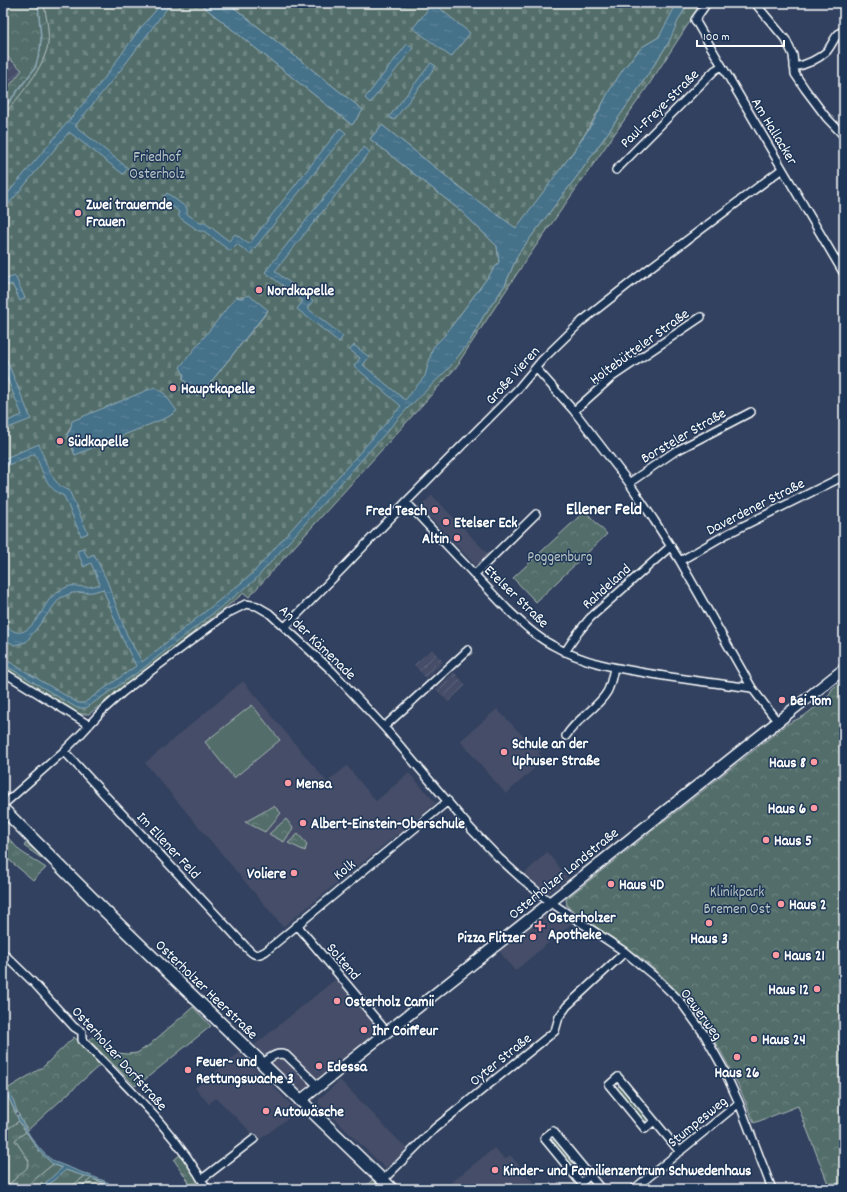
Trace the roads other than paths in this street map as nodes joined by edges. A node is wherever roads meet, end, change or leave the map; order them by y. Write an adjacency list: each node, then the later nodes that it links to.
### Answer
1 (707, 3): 4 (street, Am Hallacker)
2 (755, 3): 5 (street)
3 (844, 30): 5 (street)
4 (722, 66): 7 (street, Am Hallacker); 8 (street, Paul-Freye-Straße)
5 (794, 67): 6 (street)
6 (844, 136)
7 (782, 169): 9 (street, Am Hallacker); 11 (street, Große Vieren)
8 (616, 170)
9 (844, 274)
10 (701, 317): 12 (street, Holtebütteler Straße)
11 (536, 368): 12 (street); 16 (street, Große Vieren)
12 (574, 412): 15 (street)
13 (750, 412): 15 (street, Borsteler Straße)
14 (844, 476): 19 (street, Daverdener Straße)
15 (628, 483): 18 (street)
16 (406, 502): 20 (street, Etelser Straße); 21 (street, Große Vieren)
17 (536, 514): 20 (street)
18 (671, 546): 19 (street); 23 (street, Rahdeland)
19 (680, 561): 27 (street)
20 (475, 574): 23 (street, Etelser Straße)
21 (286, 626): 29 (street, An der Kämenade); 30 (street, An der Kämenade)
22 (468, 650): 30 (street)
23 (565, 652): 24 (street, Etelser Straße)
24 (614, 668): 27 (street, Etelser Straße); 31 (street)
25 (844, 669): 28 (main road, Osterholzer Landstraße)
26 (3, 672): 29 (street)
27 (752, 688): 28 (street)
28 (777, 721): 36 (main road, Osterholzer Landstraße)
29 (89, 725): 32 (street, An der Kämenade)
30 (384, 727): 33 (street, An der Kämenade)
31 (566, 736)
32 (64, 750): 34 (street, An der Kämenade); 40 (street, Im Ellener Feld)
33 (448, 801): 36 (street, An der Kämenade); 37 (street, Kolk)
34 (3, 804)
35 (3, 809): 42 (main road, Osterholzer Heerstraße)
36 (550, 902): 38 (street, Oewerweg); 41 (main road, Osterholzer Landstraße)
37 (297, 925): 40 (street, Kolk); 41 (street, Soltend)
38 (625, 952): 45 (street, Oewerweg); 51 (street, Oyter Straße)
39 (3, 953): 50 (street, Osterholzer Dorfstraße)
40 (256, 955)
41 (387, 1032): 43 (main road, Osterholzer Landstraße)
42 (263, 1063): 43 (street); 44 (main road, Osterholzer Heerstraße)
43 (318, 1086): 44 (main road, Osterholzer Landstraße)
44 (300, 1101): 51 (main road, Osterholzer Heerstraße)
45 (739, 1103): 48 (street, Stumpesweg); 56 (street, Oewerweg)
46 (654, 1121): 46 (street); 48 (street)
47 (254, 1139): 50 (street)
48 (680, 1152): 55 (street, Stumpesweg)
49 (590, 1175): 49 (street); 54 (street)
50 (202, 1179): 52 (street, Osterholzer Dorfstraße)
51 (383, 1180): 53 (main road, Osterholzer Heerstraße)
52 (207, 1189)
53 (392, 1189)
54 (601, 1189)
55 (634, 1189)
56 (772, 1189)

